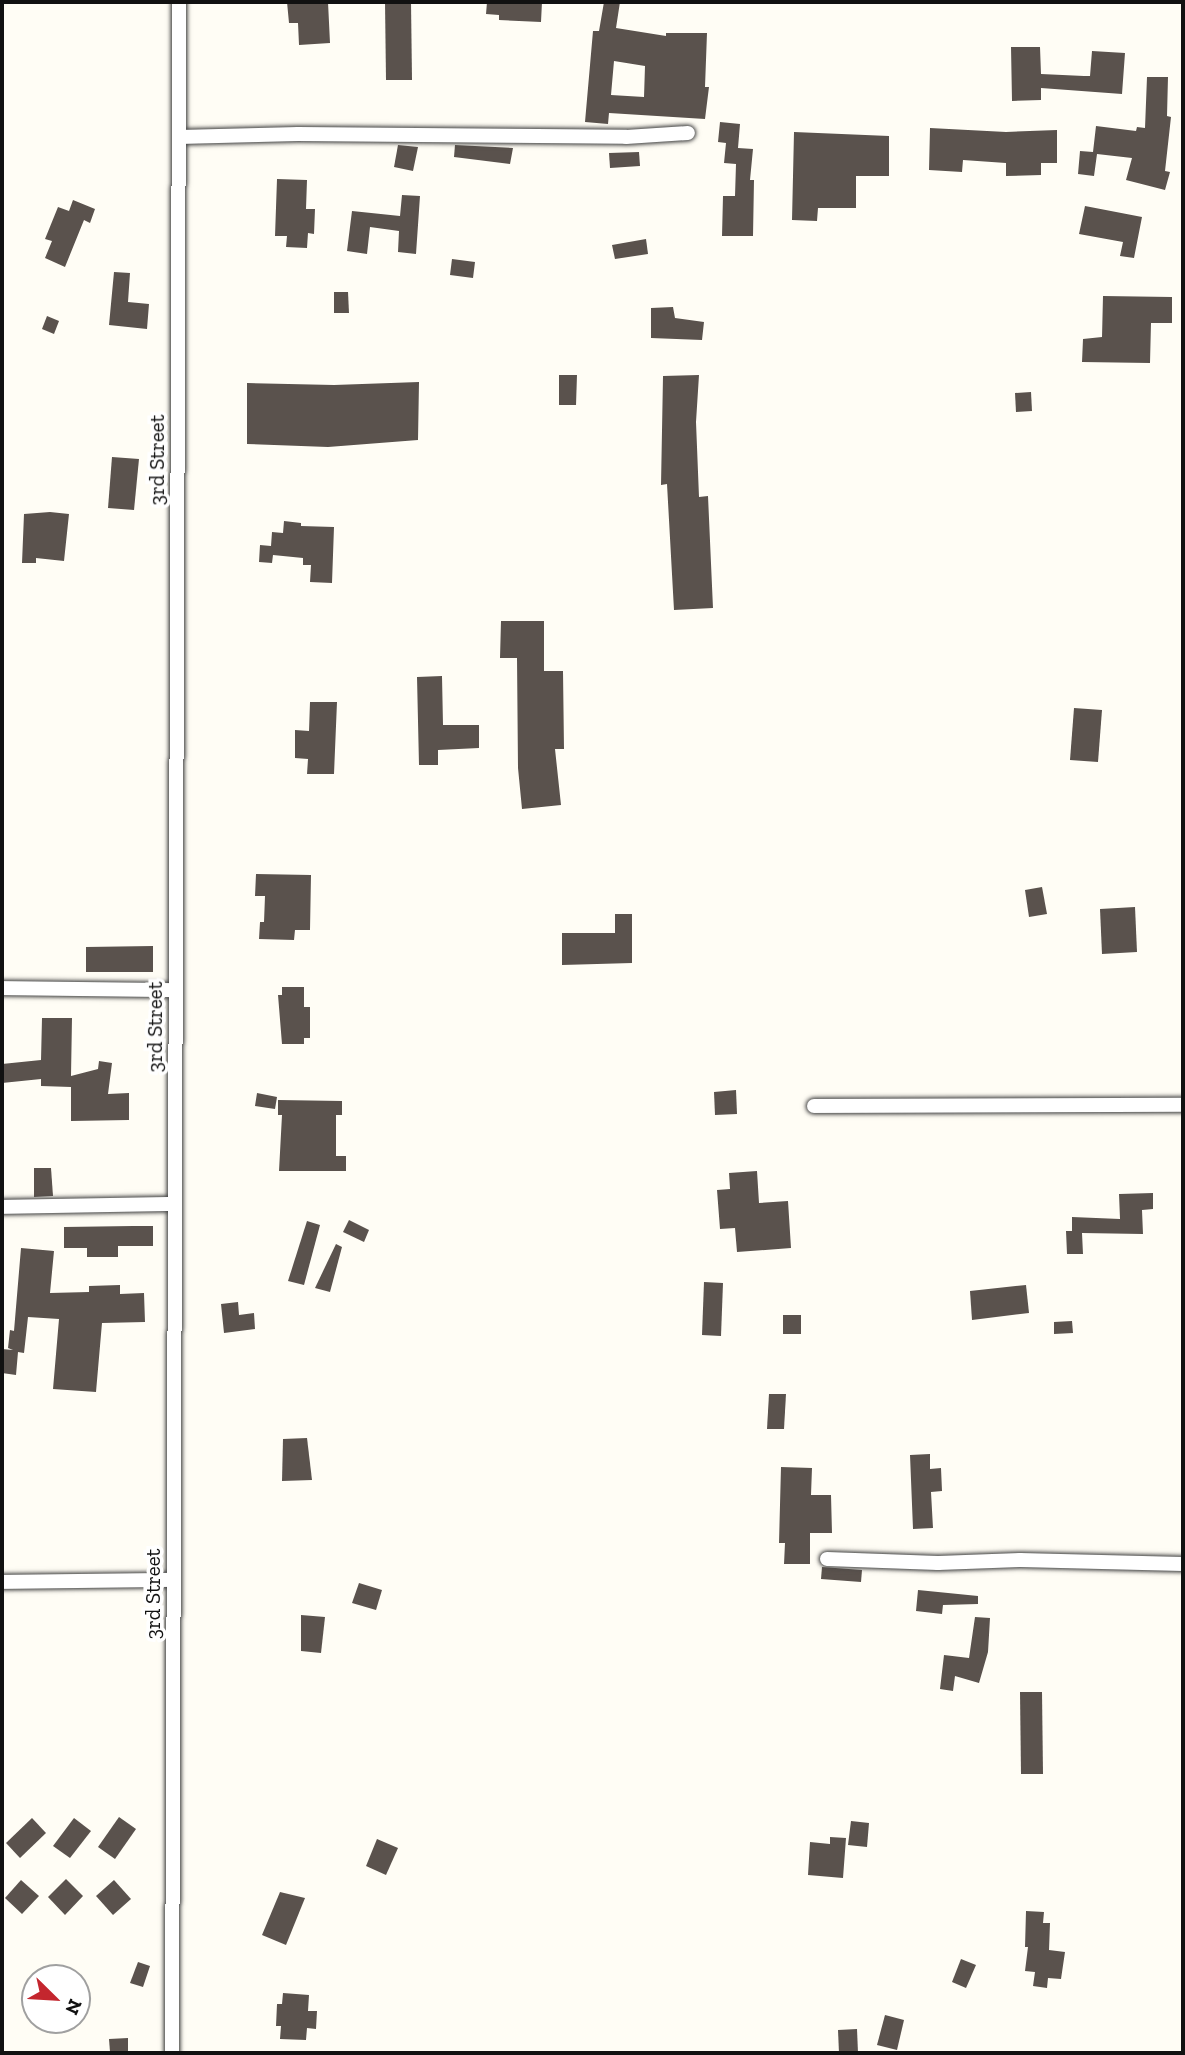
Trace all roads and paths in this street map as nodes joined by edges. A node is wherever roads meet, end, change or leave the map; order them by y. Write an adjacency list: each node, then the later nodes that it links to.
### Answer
1 (180, 2): 3 (street, 3rd Street)
2 (688, 133): 3 (street)
3 (179, 137): 5 (street, 3rd Street)
4 (2, 988): 5 (street)
5 (176, 990): 8 (street, 3rd Street)
6 (1183, 1105): 7 (street)
7 (814, 1106)
8 (175, 1204): 9 (street); 12 (street, 3rd Street)
9 (2, 1207)
10 (827, 1559): 11 (street)
11 (1183, 1564)
12 (174, 1580): 13 (street); 14 (street, 3rd Street)
13 (2, 1581)
14 (172, 2053)

